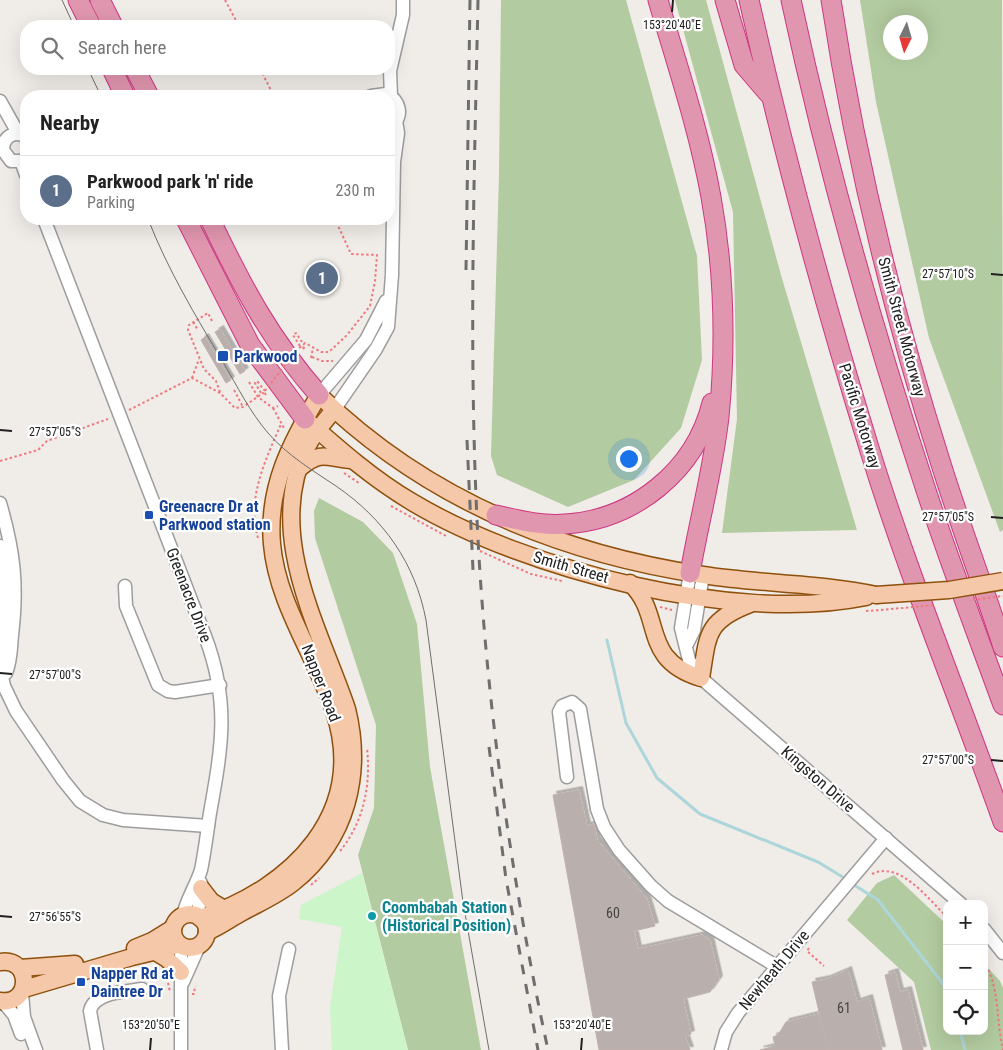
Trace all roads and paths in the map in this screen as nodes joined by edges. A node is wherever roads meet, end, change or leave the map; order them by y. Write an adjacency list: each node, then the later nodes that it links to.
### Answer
1 (78, 0): 10 (highway)
2 (100, 0): 11 (highway)
3 (225, 0): 12 (path)
4 (403, 0): 13 (street)
5 (658, 0): 51 (highway)
6 (725, 0): 22 (highway)
7 (749, 0): 22 (highway, Pacific Motorway)
8 (791, 0): 89 (highway)
9 (831, 0): 85 (highway, Smith Street Motorway)
10 (88, 20)
11 (110, 20)
12 (236, 20)
13 (395, 49)
14 (115, 75): 18 (highway)
15 (138, 75): 19 (highway)
16 (263, 75): 20 (path)
17 (390, 75): 21 (street)
18 (123, 90)
19 (146, 90)
20 (271, 90)
21 (391, 90)
22 (770, 96): 92 (highway, Pacific Motorway)
23 (395, 100): 25 (street)
24 (0, 101): 26 (street)
25 (395, 119)
26 (20, 132)
27 (2, 135): 28 (street); 32 (street)
28 (20, 135)
29 (395, 137): 30 (street)
30 (395, 158)
31 (20, 161): 32 (street)
32 (3, 162)
33 (46, 225): 64 (street, Greenacre Drive)
34 (189, 225): 65 (highway)
35 (213, 225): 58 (highway)
36 (338, 225): 42 (path)
37 (393, 225): 38 (street)
38 (389, 294): 58 (street); 63 (street)
39 (212, 321): 40 (path)
40 (194, 322): 41 (path); 49 (path)
41 (198, 330)
42 (349, 332): 43 (path); 47 (path)
43 (351, 337)
44 (304, 344): 45 (path, bridge); 45 (path); 46 (path)
45 (300, 347): 55 (path, bridge)
46 (314, 348): 47 (path); 50 (path)
47 (331, 350): 48 (path)
48 (334, 355)
49 (199, 358): 52 (path); 56 (path)
50 (338, 359)
51 (722, 377): 73 (highway); 77 (highway)
52 (192, 378): 56 (path); 64 (path)
53 (248, 382): 59 (path)
54 (234, 390): 61 (path)
55 (263, 392): 57 (path, bridge); 59 (path)
56 (220, 393): 61 (path)
57 (266, 395)
58 (319, 395): 63 (main road, Smith Street); 65 (main road, Napper Road)
59 (258, 397): 61 (path); 62 (path)
60 (278, 406): 62 (path)
61 (243, 407)
62 (273, 408): 66 (path)
63 (334, 410): 65 (main road, Napper Road); 73 (main road, Smith Street)
64 (120, 414): 67 (path); 88 (street, Greenacre Drive)
65 (311, 424): 68 (main road, Smith Street); 69 (main road, Napper Road); 102 (main road, Napper Road)
66 (284, 428)
67 (0, 461)
68 (346, 465): 69 (main road); 70 (path); 80 (main road, Smith Street)
69 (300, 467): 104 (main road, Napper Road)
70 (365, 488)
71 (0, 503): 87 (street)
72 (387, 503): 74 (path)
73 (496, 515): 77 (main road, Smith Street)
74 (448, 537)
75 (0, 546): 87 (street)
76 (478, 550): 78 (path)
77 (697, 574): 82 (main road, Smith Street); 83 (street, Kingston Drive)
78 (563, 581)
79 (1003, 581): 82 (main road, Smith Street, bridge)
80 (630, 583): 83 (main road, Smith Street); 86 (main road)
81 (125, 586): 88 (street)
82 (876, 595): 84 (main road, Smith Street)
83 (694, 596): 84 (main road, Smith Street); 86 (street, Kingston Drive)
84 (756, 602): 86 (main road)
85 (1003, 647)
86 (701, 678): 94 (street, Kingston Drive)
87 (4, 680): 93 (street)
88 (220, 685): 93 (street, Greenacre Drive)
89 (1003, 705)
90 (367, 748): 95 (path)
91 (568, 777): 113 (street)
92 (1003, 822)
93 (208, 826): 97 (street, Greenacre Drive)
94 (886, 838): 96 (street, Newheath Drive); 101 (street, Kingston Drive)
95 (340, 852)
96 (868, 869): 103 (path); 113 (street, Newheath Drive)
97 (200, 871): 100 (street, Greenacre Drive); 104 (street, Greenacre Drive)
98 (322, 874): 99 (path)
99 (309, 887)
100 (201, 888): 102 (main road); 104 (street, Greenacre Drive)
101 (956, 900)
102 (224, 909): 104 (main road, Napper Road)
103 (943, 913)
104 (192, 922): 107 (main road); 108 (main road); 115 (main road, Napper Road)
105 (988, 934): 111 (street)
106 (812, 944): 114 (path)
107 (180, 945): 108 (main road); 110 (main road); 117 (street)
108 (199, 946): 117 (street)
109 (289, 949): 124 (street)
110 (154, 951): 117 (main road); 119 (main road)
111 (1003, 952)
112 (0, 962): 115 (main road)
113 (776, 966): 125 (street, Newheath Drive)
114 (824, 966)
115 (20, 968): 119 (main road)
116 (988, 974): 126 (path)
117 (181, 978): 123 (street)
118 (142, 989): 122 (street)
119 (23, 991): 120 (main road); 121 (street)
120 (2, 1001): 121 (street)
121 (30, 1045)
122 (97, 1050)
123 (180, 1050)
124 (281, 1050)
125 (721, 1050)
126 (1003, 1050)

